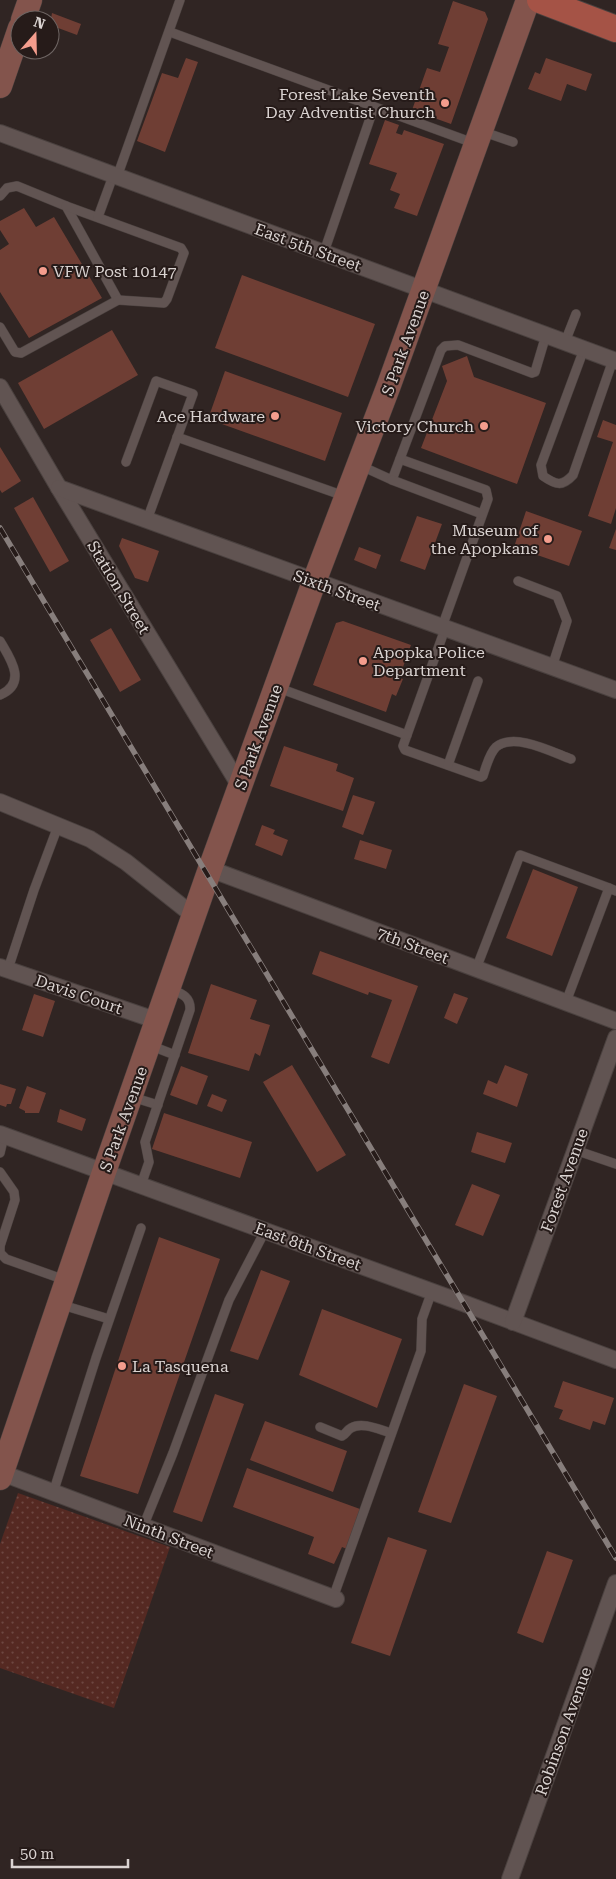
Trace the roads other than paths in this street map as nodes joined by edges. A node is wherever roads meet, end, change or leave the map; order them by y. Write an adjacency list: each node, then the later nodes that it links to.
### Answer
1 (180, 0): 5 (lane)
2 (528, 0): 10 (main road, S Park Avenue)
3 (540, 0): 4 (main road)
4 (616, 29)
5 (170, 32): 8 (lane); 12 (lane)
6 (10, 57): 7 (main road)
7 (0, 86)
8 (374, 107): 10 (lane); 16 (lane)
9 (0, 133): 12 (street, East 5th Street)
10 (479, 138): 11 (lane); 17 (main road, S Park Avenue)
11 (513, 142)
12 (115, 176): 15 (lane); 16 (street, East 5th Street)
13 (0, 196): 14 (lane)
14 (66, 206): 15 (lane); 18 (lane)
15 (98, 217): 18 (lane)
16 (324, 252): 17 (street, East 5th Street)
17 (424, 290): 21 (street, East 5th Street); 29 (main road, S Park Avenue)
18 (118, 300): 20 (lane)
19 (576, 314): 22 (lane)
20 (0, 327)
21 (546, 335): 22 (street, East 5th Street); 27 (lane)
22 (565, 342): 23 (street, East 5th Street)
23 (584, 349): 24 (street, East 5th Street); 24 (lane)
24 (615, 360)
25 (0, 388): 31 (street, Station Street)
26 (177, 437): 28 (lane); 32 (lane); 34 (lane)
27 (400, 459): 30 (lane); 33 (lane)
28 (126, 462)
29 (359, 464): 30 (lane); 32 (main road, S Park Avenue)
30 (392, 480): 33 (lane)
31 (59, 488): 34 (street, Sixth Street); 47 (street, Station Street)
32 (346, 497): 36 (main road, S Park Avenue)
33 (482, 514): 37 (lane)
34 (147, 520): 36 (street, Sixth Street)
35 (518, 581): 39 (lane)
36 (314, 582): 37 (street, Sixth Street); 41 (main road, S Park Avenue)
37 (443, 628): 39 (street, Sixth Street); 44 (lane)
38 (0, 641): 43 (lane)
39 (552, 667): 42 (street, Sixth Street)
40 (478, 681): 46 (lane)
41 (276, 687): 44 (lane); 47 (main road, S Park Avenue)
42 (616, 690)
43 (0, 695)
44 (407, 735): 46 (lane)
45 (571, 759): 46 (lane)
46 (448, 765)
47 (240, 786): 50 (main road, S Park Avenue)
48 (0, 802): 49 (street)
49 (58, 826): 52 (street); 53 (lane)
50 (210, 868): 52 (main road, S Park Avenue); 54 (street, 7th Street)
51 (612, 890): 54 (lane); 56 (lane)
52 (194, 916): 55 (main road, S Park Avenue)
53 (4, 968): 57 (street, Davis Court)
54 (476, 968): 56 (street, 7th Street)
55 (169, 988): 57 (main road, S Park Avenue); 61 (lane)
56 (566, 1002): 58 (street, 7th Street)
57 (158, 1021): 60 (main road, S Park Avenue)
58 (616, 1021)
59 (616, 1038): 65 (street, Forest Avenue)
60 (149, 1045): 61 (lane); 62 (main road, S Park Avenue)
61 (175, 1055): 63 (lane)
62 (131, 1096): 63 (lane); 69 (main road, S Park Avenue)
63 (158, 1105): 70 (lane)
64 (2, 1135): 66 (lane); 69 (street, East 8th Street)
65 (575, 1150): 67 (lane); 78 (street, Forest Avenue)
66 (0, 1153)
67 (616, 1164)
68 (0, 1172): 73 (lane)
69 (104, 1172): 70 (street, East 8th Street); 74 (main road, S Park Avenue)
70 (141, 1185): 72 (street, East 8th Street)
71 (141, 1228): 77 (lane)
72 (265, 1231): 75 (street, East 8th Street); 84 (lane)
73 (0, 1247): 74 (lane)
74 (67, 1281): 76 (main road, S Park Avenue)
75 (432, 1291): 78 (street, East 8th Street); 81 (lane)
76 (59, 1304): 77 (lane); 82 (main road, S Park Avenue)
77 (109, 1320): 83 (lane)
78 (513, 1322): 79 (street, East 8th Street)
79 (616, 1360)
80 (320, 1427): 81 (lane)
81 (391, 1433): 86 (lane)
82 (1, 1475): 83 (street, Ninth Street)
83 (53, 1493): 84 (street, Ninth Street)
84 (143, 1527): 86 (street, Ninth Street)
85 (616, 1584): 87 (street, Robinson Avenue)
86 (334, 1599)
87 (510, 1879)

